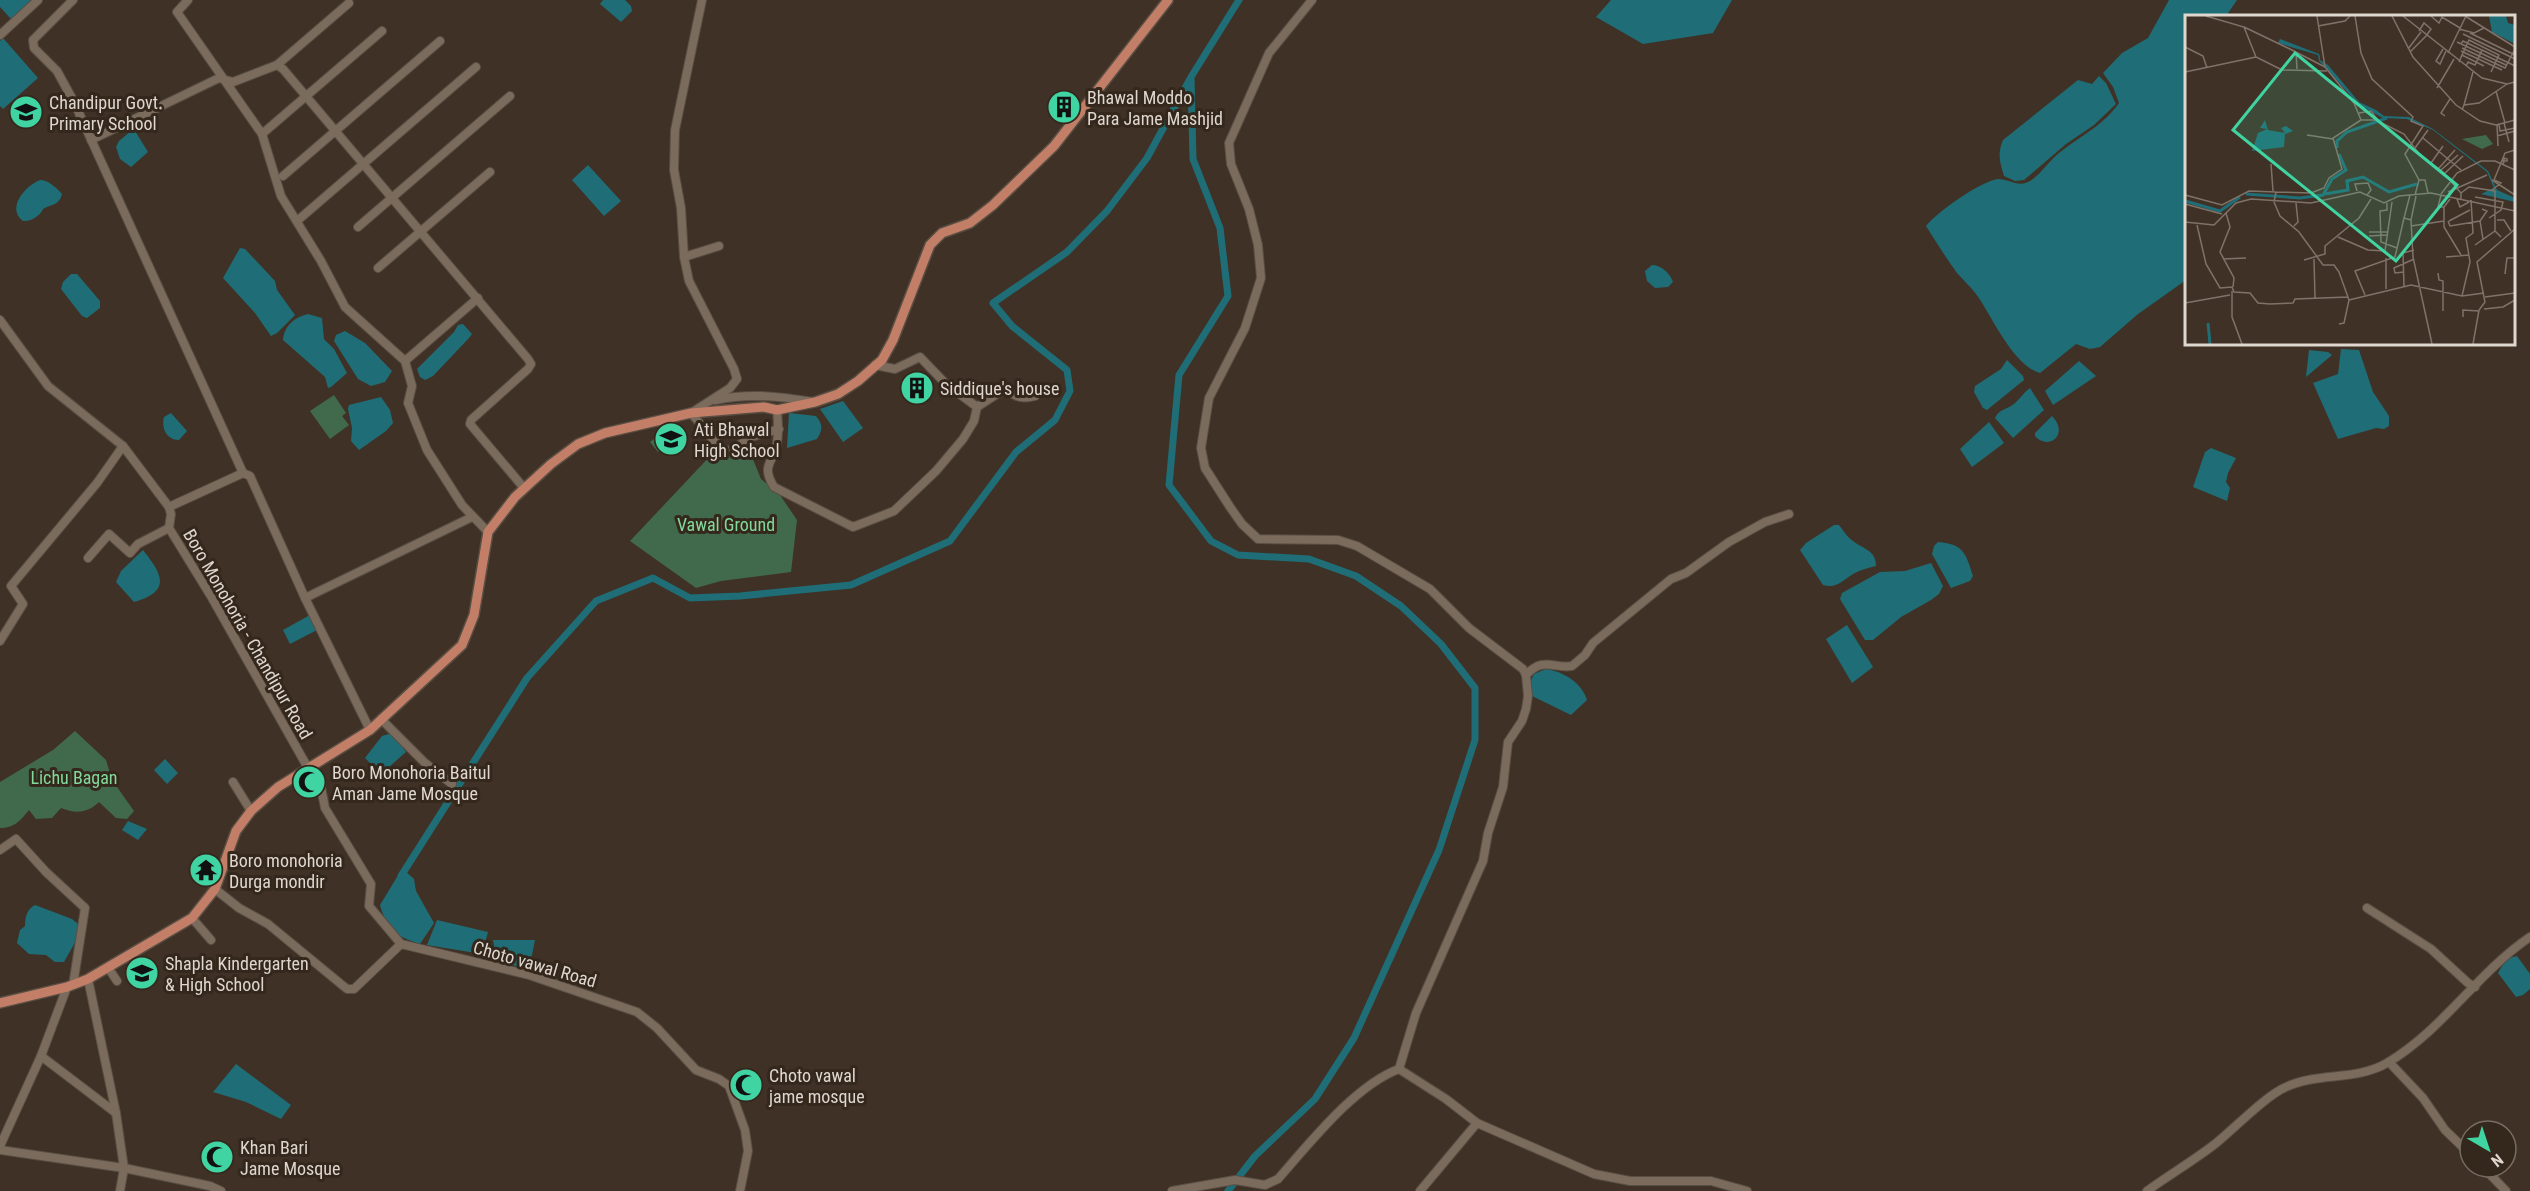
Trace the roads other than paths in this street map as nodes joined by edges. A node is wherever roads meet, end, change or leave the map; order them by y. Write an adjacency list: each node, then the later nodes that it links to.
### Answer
1 (38, 0): 9 (street)
2 (73, 0): 18 (street)
3 (188, 0): 13 (street)
4 (702, 0): 27 (street)
5 (1168, 0): 32 (main road)
6 (1312, 0): 51 (street)
7 (349, 3): 11 (street)
8 (382, 31): 14 (street)
9 (0, 35)
10 (440, 40): 16 (street)
11 (277, 65): 13 (street); 14 (street)
12 (476, 68): 19 (street)
13 (225, 79): 17 (street); 18 (street)
14 (307, 96): 16 (street); 17 (street)
15 (510, 96): 22 (street)
16 (335, 129): 19 (street); 21 (street)
17 (262, 134): 23 (street)
18 (92, 140): 41 (street)
19 (364, 164): 22 (street); 23 (street)
20 (490, 172): 25 (street)
21 (283, 176)
22 (392, 197): 24 (street); 25 (street)
23 (297, 221): 31 (street)
24 (358, 227)
25 (421, 231): 28 (street); 29 (street)
26 (719, 246): 27 (street)
27 (684, 257): 34 (street)
28 (378, 268)
29 (478, 298): 31 (street); 42 (street)
30 (0, 320): 40 (street)
31 (405, 362): 45 (street)
32 (875, 365): 35 (main road); 36 (street)
33 (1035, 396): 36 (street)
34 (711, 400): 35 (street); 38 (street)
35 (815, 402): 37 (main road)
36 (977, 407): 39 (street)
37 (777, 410): 38 (main road); 39 (street)
38 (691, 413): 39 (street); 42 (main road)
39 (779, 429)
40 (123, 446): 43 (street); 50 (street)
41 (243, 472): 43 (street); 49 (street)
42 (524, 488): 47 (main road)
43 (169, 507): 46 (street, Boro Monohoria - Chandipur Road)
44 (1789, 514): 51 (street)
45 (472, 517): 47 (street); 49 (street)
46 (169, 528): 48 (street); 54 (street, Boro Monohoria - Chandipur Road)
47 (488, 532): 52 (main road)
48 (88, 558)
49 (305, 598): 53 (street)
50 (0, 641)
51 (1526, 675): 73 (street)
52 (381, 719): 53 (main road); 56 (street)
53 (370, 730): 54 (main road)
54 (310, 767): 57 (main road); 64 (street)
55 (232, 782): 57 (street)
56 (452, 783)
57 (251, 811): 59 (main road)
58 (0, 850): 68 (street)
59 (215, 889): 61 (main road); 64 (street)
60 (2367, 908): 69 (street)
61 (192, 918): 63 (street); 65 (main road)
62 (2530, 937): 69 (street)
63 (211, 940)
64 (401, 944): 84 (street, Choto vawal Road)
65 (109, 969): 66 (main road); 67 (street)
66 (88, 979): 68 (main road); 74 (street)
67 (117, 981)
68 (70, 986): 70 (main road); 71 (street)
69 (2475, 987): 72 (street)
70 (1, 1003)
71 (42, 1054): 74 (street); 77 (street)
72 (2388, 1062): 76 (street); 88 (street)
73 (1399, 1069): 75 (street); 80 (street)
74 (116, 1113): 78 (street)
75 (1477, 1123): 86 (street); 87 (street)
76 (2458, 1142)
77 (0, 1148): 78 (street)
78 (124, 1168): 81 (street); 82 (street)
79 (2494, 1179): 89 (street)
80 (1264, 1188): 85 (street)
81 (208, 1189): 83 (street)
82 (120, 1191)
83 (221, 1191)
84 (740, 1191)
85 (1172, 1191)
86 (1420, 1191)
87 (1747, 1191)
88 (2147, 1191)
89 (2506, 1191)

